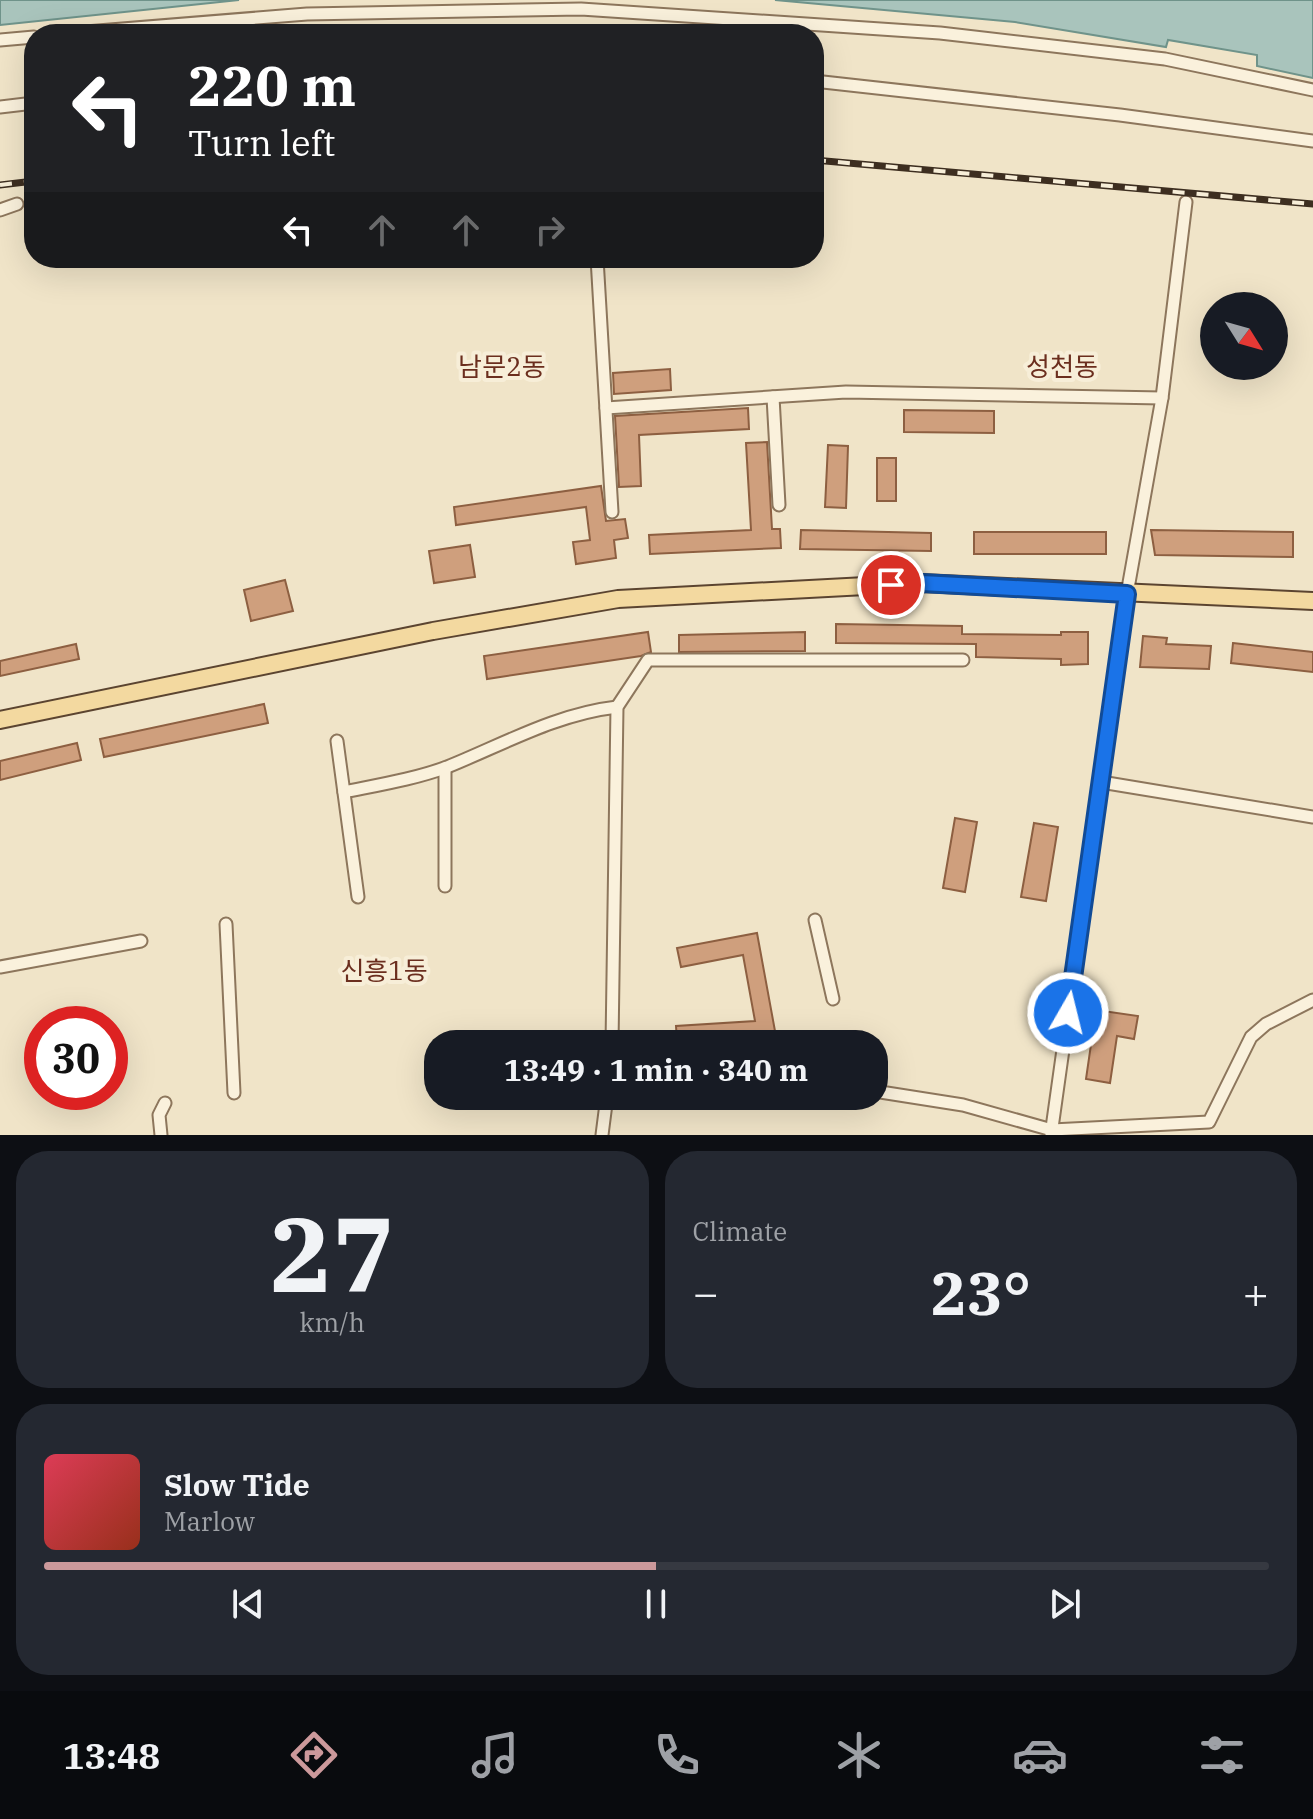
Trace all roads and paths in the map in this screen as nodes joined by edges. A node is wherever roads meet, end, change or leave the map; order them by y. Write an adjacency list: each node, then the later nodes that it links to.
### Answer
1 (184, 24): 2 (street)
2 (805, 24)
3 (824, 25): 7 (street)
4 (24, 38): 5 (street)
5 (0, 40)
6 (824, 82): 10 (street)
7 (1313, 90)
8 (24, 104): 9 (street)
9 (0, 107)
10 (1313, 141)
11 (1186, 202): 16 (street)
12 (17, 204): 13 (street)
13 (0, 210)
14 (598, 268): 17 (street)
15 (773, 397): 16 (street); 17 (street); 18 (street)
16 (1162, 398): 20 (street)
17 (606, 408): 19 (street)
18 (779, 505)
19 (612, 512)
20 (1127, 594): 21 (main road); 24 (main road); 27 (street)
21 (1313, 601)
22 (963, 660): 23 (street)
23 (617, 707): 26 (street); 38 (street)
24 (0, 720)
25 (337, 741): 28 (street)
26 (445, 768): 28 (street); 30 (street)
27 (1101, 782): 29 (street); 43 (street)
28 (344, 792): 31 (street)
29 (1313, 817)
30 (445, 886)
31 (358, 897)
32 (815, 920): 36 (street)
33 (226, 924): 39 (street)
34 (141, 941): 35 (street)
35 (0, 967)
36 (833, 999)
37 (1313, 1000): 43 (street)
38 (612, 1030)
39 (234, 1093)
40 (888, 1093): 43 (street)
41 (165, 1103): 44 (street)
42 (605, 1110): 45 (street)
43 (1053, 1133)
44 (161, 1135)
45 (602, 1135)

